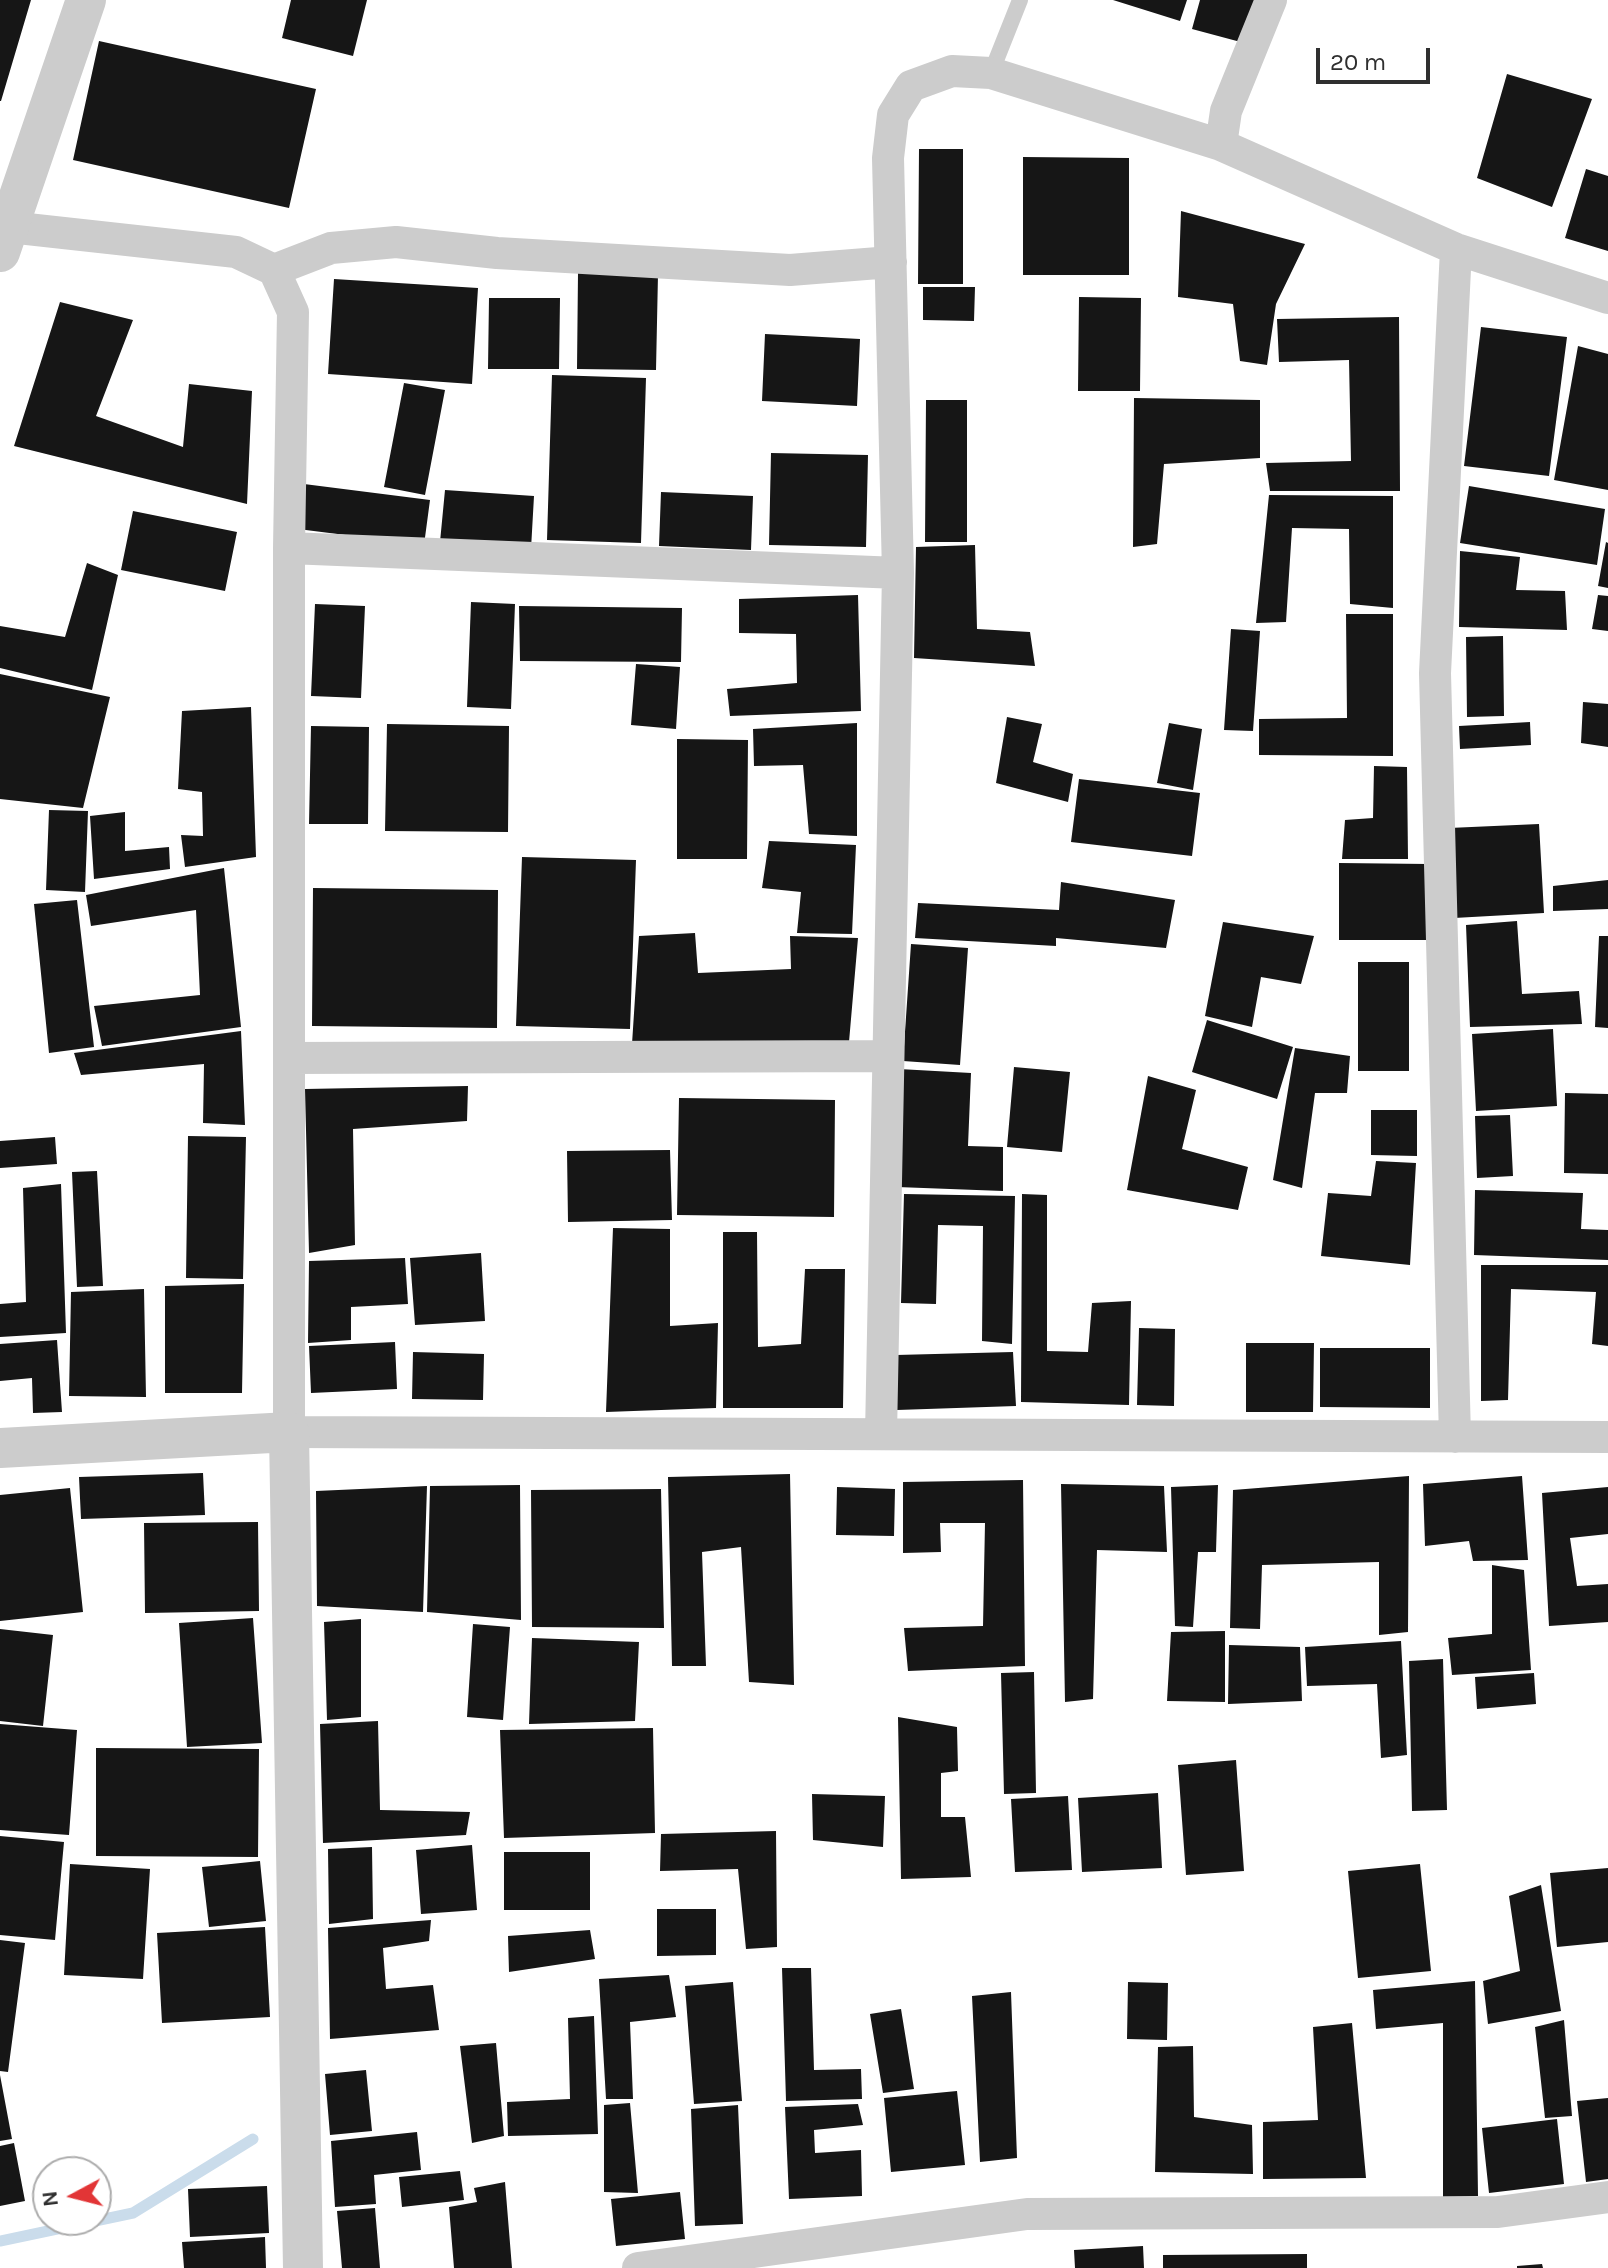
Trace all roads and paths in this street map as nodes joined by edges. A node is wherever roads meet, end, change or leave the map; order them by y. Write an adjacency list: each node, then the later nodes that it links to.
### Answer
1 (86, 0): 6 (street)
2 (1020, 0): 4 (lane)
3 (1271, 0): 5 (street)
4 (991, 73): 5 (street); 8 (street)
5 (1221, 145): 7 (street)
6 (4, 240): 9 (street)
7 (1456, 249): 10 (street); 17 (street)
8 (891, 262): 9 (street); 12 (street)
9 (274, 270): 11 (street)
10 (1608, 298)
11 (289, 548): 12 (street); 14 (street)
12 (898, 573): 13 (street)
13 (888, 1056): 14 (street); 16 (street)
14 (289, 1058): 15 (street)
15 (289, 1432): 16 (street); 19 (street); 21 (street)
16 (881, 1434): 17 (street)
17 (1455, 1437): 18 (street)
18 (1608, 1437)
19 (0, 1448)
20 (1608, 2197): 22 (street)
21 (303, 2268)
22 (638, 2268)

